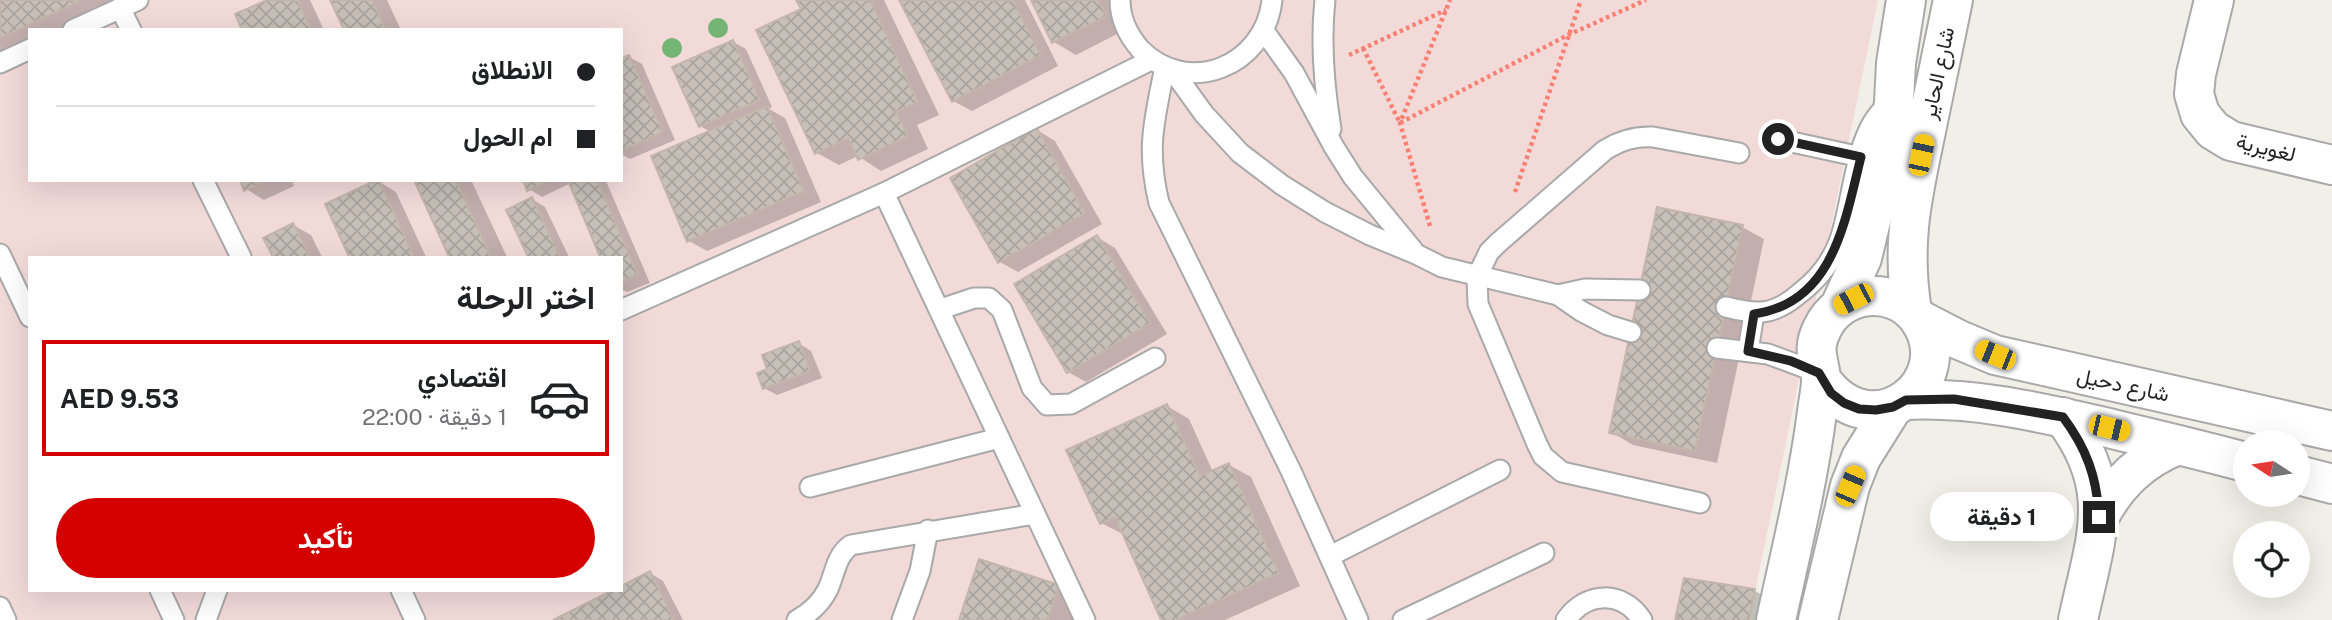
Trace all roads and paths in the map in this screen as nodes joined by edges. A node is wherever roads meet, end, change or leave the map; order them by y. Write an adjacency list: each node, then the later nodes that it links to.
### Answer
1 (1120, 0): 19 (lane)
2 (1272, 0): 14 (lane)
3 (1325, 0): 20 (lane)
4 (1450, 0): 11 (path)
5 (1581, 0): 15 (path)
6 (1646, 0): 15 (path)
7 (1906, 0): 21 (street, شارع الحاير)
8 (1953, 0): 44 (street, شارع الحاير)
9 (2214, 0): 27 (street, لغويرية)
10 (129, 4): 12 (lane); 13 (lane)
11 (1446, 10): 16 (path); 22 (path)
12 (77, 28)
13 (131, 28)
14 (1264, 32): 19 (lane); 24 (lane)
15 (1568, 35): 22 (path); 30 (path)
16 (1363, 48): 20 (path); 22 (path)
17 (28, 50): 18 (lane)
18 (0, 63)
19 (1163, 66): 29 (lane); 32 (lane); 65 (lane)
20 (1323, 67): 24 (lane)
21 (1894, 102): 26 (lane); 38 (street, شارع الحاير)
22 (1399, 123): 34 (path)
23 (1778, 139): 26 (lane)
24 (1334, 147): 32 (lane)
25 (1739, 153): 30 (lane)
26 (1861, 157): 43 (lane)
27 (2332, 165)
28 (205, 182): 33 (lane)
29 (884, 193): 40 (lane); 41 (lane)
30 (1498, 243): 35 (lane)
31 (0, 254): 42 (lane)
32 (1416, 254): 34 (lane)
33 (241, 256)
34 (1442, 267): 35 (lane)
35 (1478, 277): 37 (lane); 60 (lane)
36 (1640, 290): 37 (lane)
37 (1558, 295): 45 (lane)
38 (1840, 306): 44 (street); 49 (street)
39 (1726, 307): 43 (lane)
40 (623, 309)
41 (941, 309): 48 (lane); 53 (lane)
42 (28, 313)
43 (1754, 314): 47 (lane)
44 (1916, 316): 50 (street); 52 (street, شارع دحيل)
45 (1631, 332)
46 (1717, 348): 47 (lane)
47 (1748, 351): 49 (lane)
48 (1156, 358)
49 (1820, 376): 50 (street); 81 (street)
50 (1899, 404): 51 (street); 82 (street)
51 (2063, 417): 54 (street); 62 (street)
52 (2331, 430)
53 (999, 438): 59 (lane); 61 (lane)
54 (2178, 444): 55 (street); 62 (street)
55 (2233, 459)
56 (1500, 470): 65 (lane)
57 (2310, 478): 58 (street)
58 (2332, 484)
59 (810, 487)
60 (1700, 503)
61 (1035, 514): 63 (lane); 76 (lane)
62 (2099, 517): 83 (street)
63 (928, 530): 74 (lane); 75 (lane)
64 (1544, 553): 78 (lane)
65 (1330, 556): 77 (lane)
66 (161, 592): 71 (lane)
67 (216, 592): 72 (lane)
68 (402, 592): 73 (lane)
69 (0, 607): 70 (lane)
70 (6, 620)
71 (174, 620)
72 (206, 620)
73 (415, 620)
74 (797, 620)
75 (902, 620)
76 (1085, 620)
77 (1358, 620)
78 (1403, 620)
79 (1566, 620): 80 (lane)
80 (1642, 620)
81 (1776, 620)
82 (1818, 620)
83 (2078, 620)

